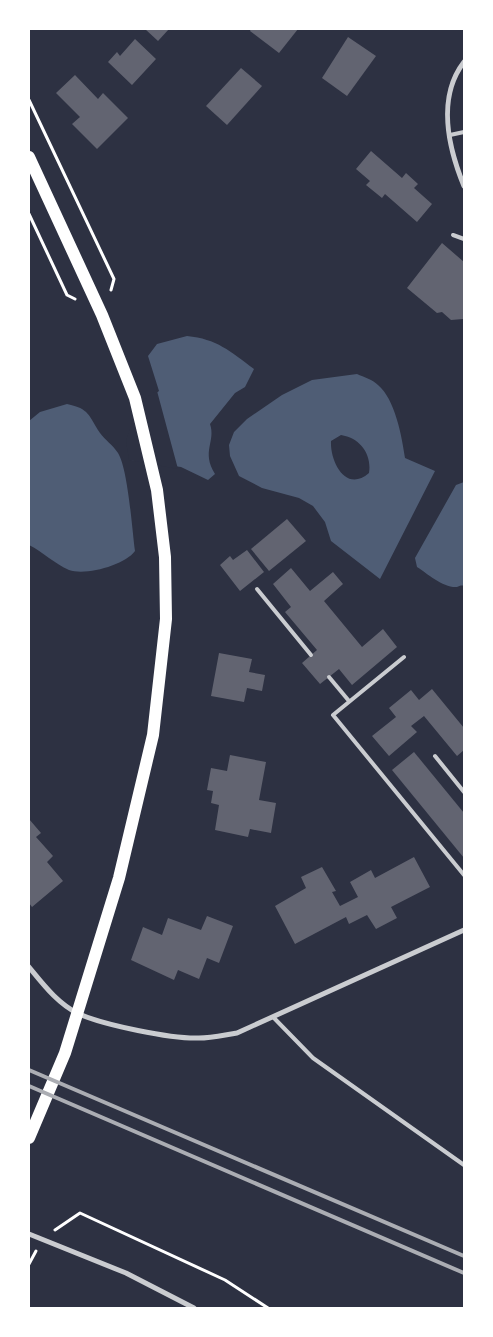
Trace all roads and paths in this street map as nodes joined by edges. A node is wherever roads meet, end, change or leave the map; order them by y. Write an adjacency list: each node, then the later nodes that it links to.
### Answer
1 (464, 62): 4 (street)
2 (29, 100): 9 (path)
3 (464, 132): 4 (lane)
4 (450, 135): 6 (street)
5 (29, 157): 9 (main road)
6 (464, 186)
7 (453, 235): 8 (lane)
8 (464, 239)
9 (102, 315): 20 (main road)
10 (257, 589): 11 (lane)
11 (311, 655)
12 (404, 657): 14 (lane)
13 (329, 677): 14 (lane)
14 (350, 701): 17 (lane)
15 (435, 756): 16 (lane)
16 (464, 792)
17 (464, 875)
18 (464, 930): 21 (street)
19 (29, 967): 20 (street)
20 (78, 1014): 21 (street); 22 (main road)
21 (274, 1018): 23 (lane)
22 (29, 1138)
23 (464, 1165)
24 (29, 1234): 25 (street)
25 (43, 1239): 26 (street); 28 (path)
26 (186, 1306): 27 (street)
27 (194, 1308)
28 (268, 1308)

